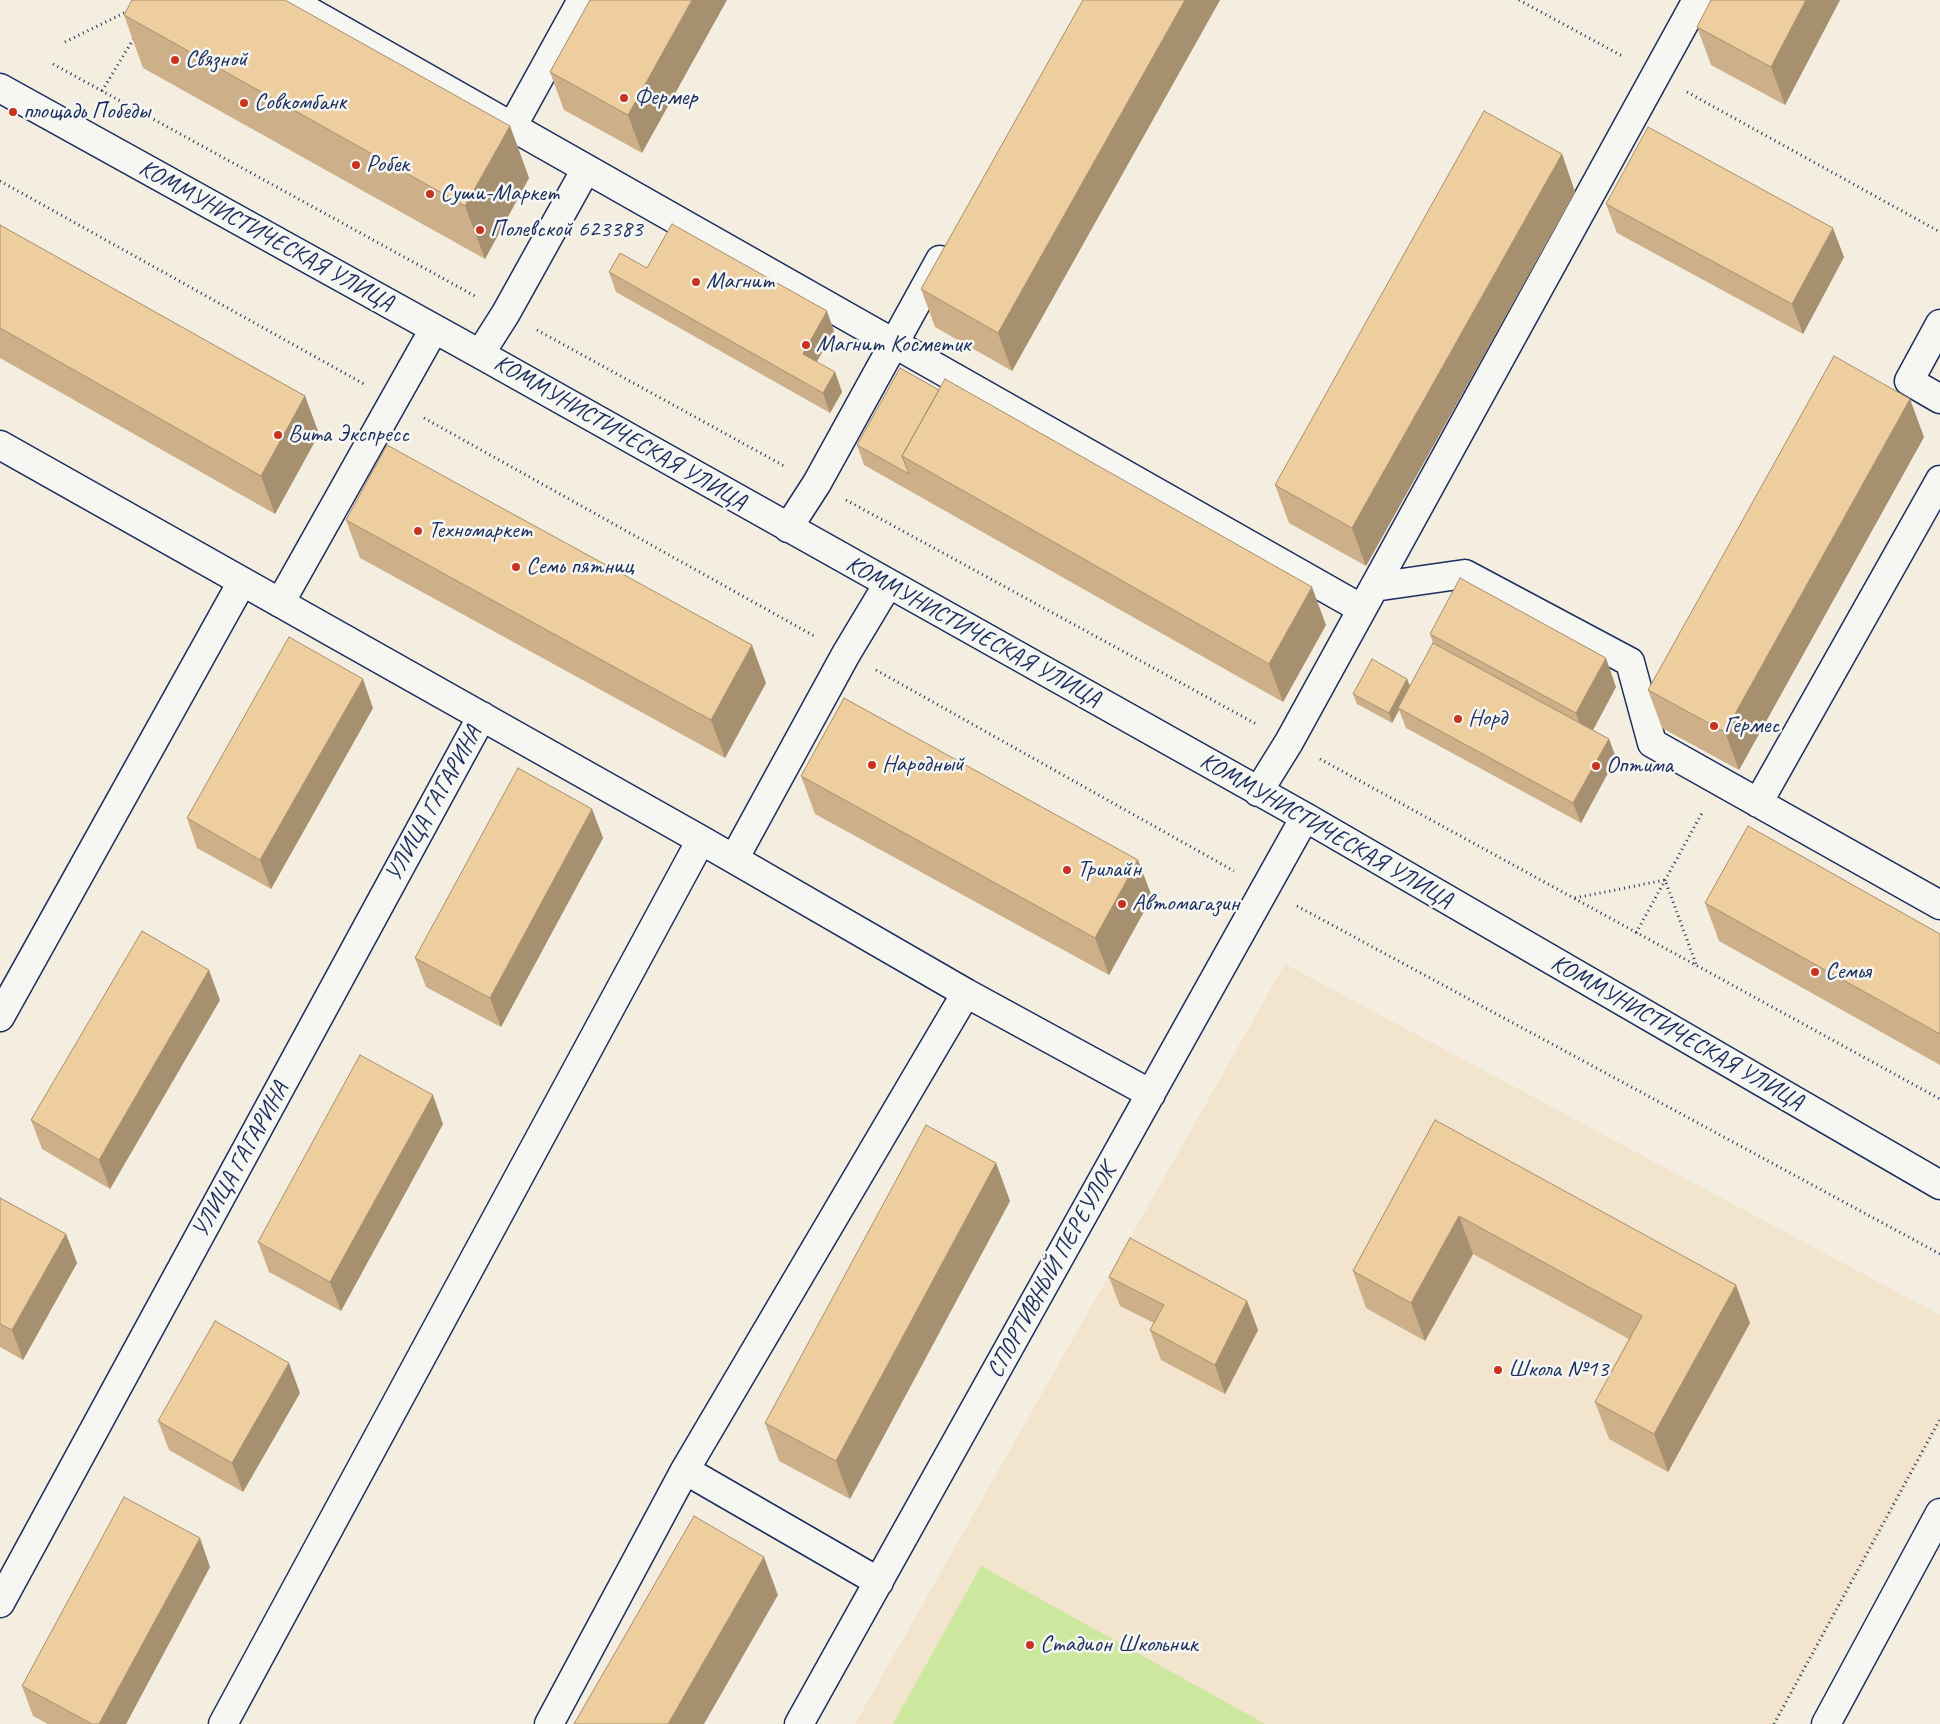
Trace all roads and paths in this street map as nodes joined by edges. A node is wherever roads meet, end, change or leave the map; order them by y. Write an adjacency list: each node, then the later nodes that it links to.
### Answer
1 (289, 0): 12 (street)
2 (582, 0): 12 (street)
3 (1519, 0): 9 (path)
4 (1697, 0): 9 (street)
5 (133, 8): 7 (path)
6 (137, 33): 11 (path)
7 (65, 42)
8 (53, 64): 11 (path)
9 (1656, 74): 15 (path); 30 (street)
10 (0, 88): 19 (street, КОММУНИСТИЧЕСКАЯ УЛИЦА)
11 (102, 91): 17 (path)
12 (512, 127): 13 (street)
13 (586, 168): 17 (street); 20 (street)
14 (0, 181): 23 (path)
15 (1940, 232)
16 (951, 240): 20 (street)
17 (506, 313): 21 (street); 26 (path)
18 (1940, 324): 22 (street)
19 (434, 329): 21 (street, КОММУНИСТИЧЕСКАЯ УЛИЦА); 23 (street)
20 (894, 343): 26 (street); 30 (street)
21 (480, 354): 27 (street, КОММУНИСТИЧЕСКАЯ УЛИЦА)
22 (1940, 399)
23 (393, 401): 31 (street); 32 (path)
24 (0, 446): 28 (street)
25 (1940, 480): 37 (street)
26 (816, 483): 27 (street); 34 (path)
27 (788, 528): 29 (street, КОММУНИСТИЧЕСКАЯ УЛИЦА)
28 (242, 582): 31 (street); 48 (street)
29 (888, 584): 32 (street); 36 (street, КОММУНИСТИЧЕСКАЯ УЛИЦА)
30 (1368, 598): 34 (street); 35 (street)
31 (280, 603): 33 (street)
32 (846, 654): 40 (street); 42 (path)
33 (482, 716): 39 (street); 57 (street, УЛИЦА ГАГАРИНА)
34 (1289, 742): 36 (street); 43 (path)
35 (1719, 781): 37 (street); 41 (path)
36 (1258, 792): 38 (street, КОММУНИСТИЧЕСКАЯ УЛИЦА)
37 (1758, 803): 44 (street)
38 (1305, 817): 42 (street, СПОРТИВНЫЙ ПЕРЕУЛОК); 51 (street, КОММУНИСТИЧЕСКАЯ УЛИЦА)
39 (701, 840): 40 (street); 58 (street)
40 (734, 859): 47 (street)
41 (1665, 880): 43 (path); 45 (path); 46 (path)
42 (1265, 889): 49 (street, СПОРТИВНЫЙ ПЕРЕУЛОК); 52 (path)
43 (1574, 899): 45 (path)
44 (1940, 905)
45 (1636, 932): 46 (path)
46 (1696, 965): 50 (path)
47 (966, 993): 49 (street); 54 (street)
48 (0, 1017)
49 (1151, 1094): 56 (street, СПОРТИВНЫЙ ПЕРЕУЛОК)
50 (1940, 1099)
51 (1940, 1185)
52 (1940, 1254)
53 (1940, 1419): 61 (path)
54 (685, 1470): 56 (street); 59 (street)
55 (1940, 1513): 62 (street)
56 (878, 1582): 60 (street, СПОРТИВНЫЙ ПЕРЕУЛОК)
57 (0, 1603)
58 (223, 1724)
59 (548, 1724)
60 (799, 1724)
61 (1774, 1724)
62 (1826, 1724)

